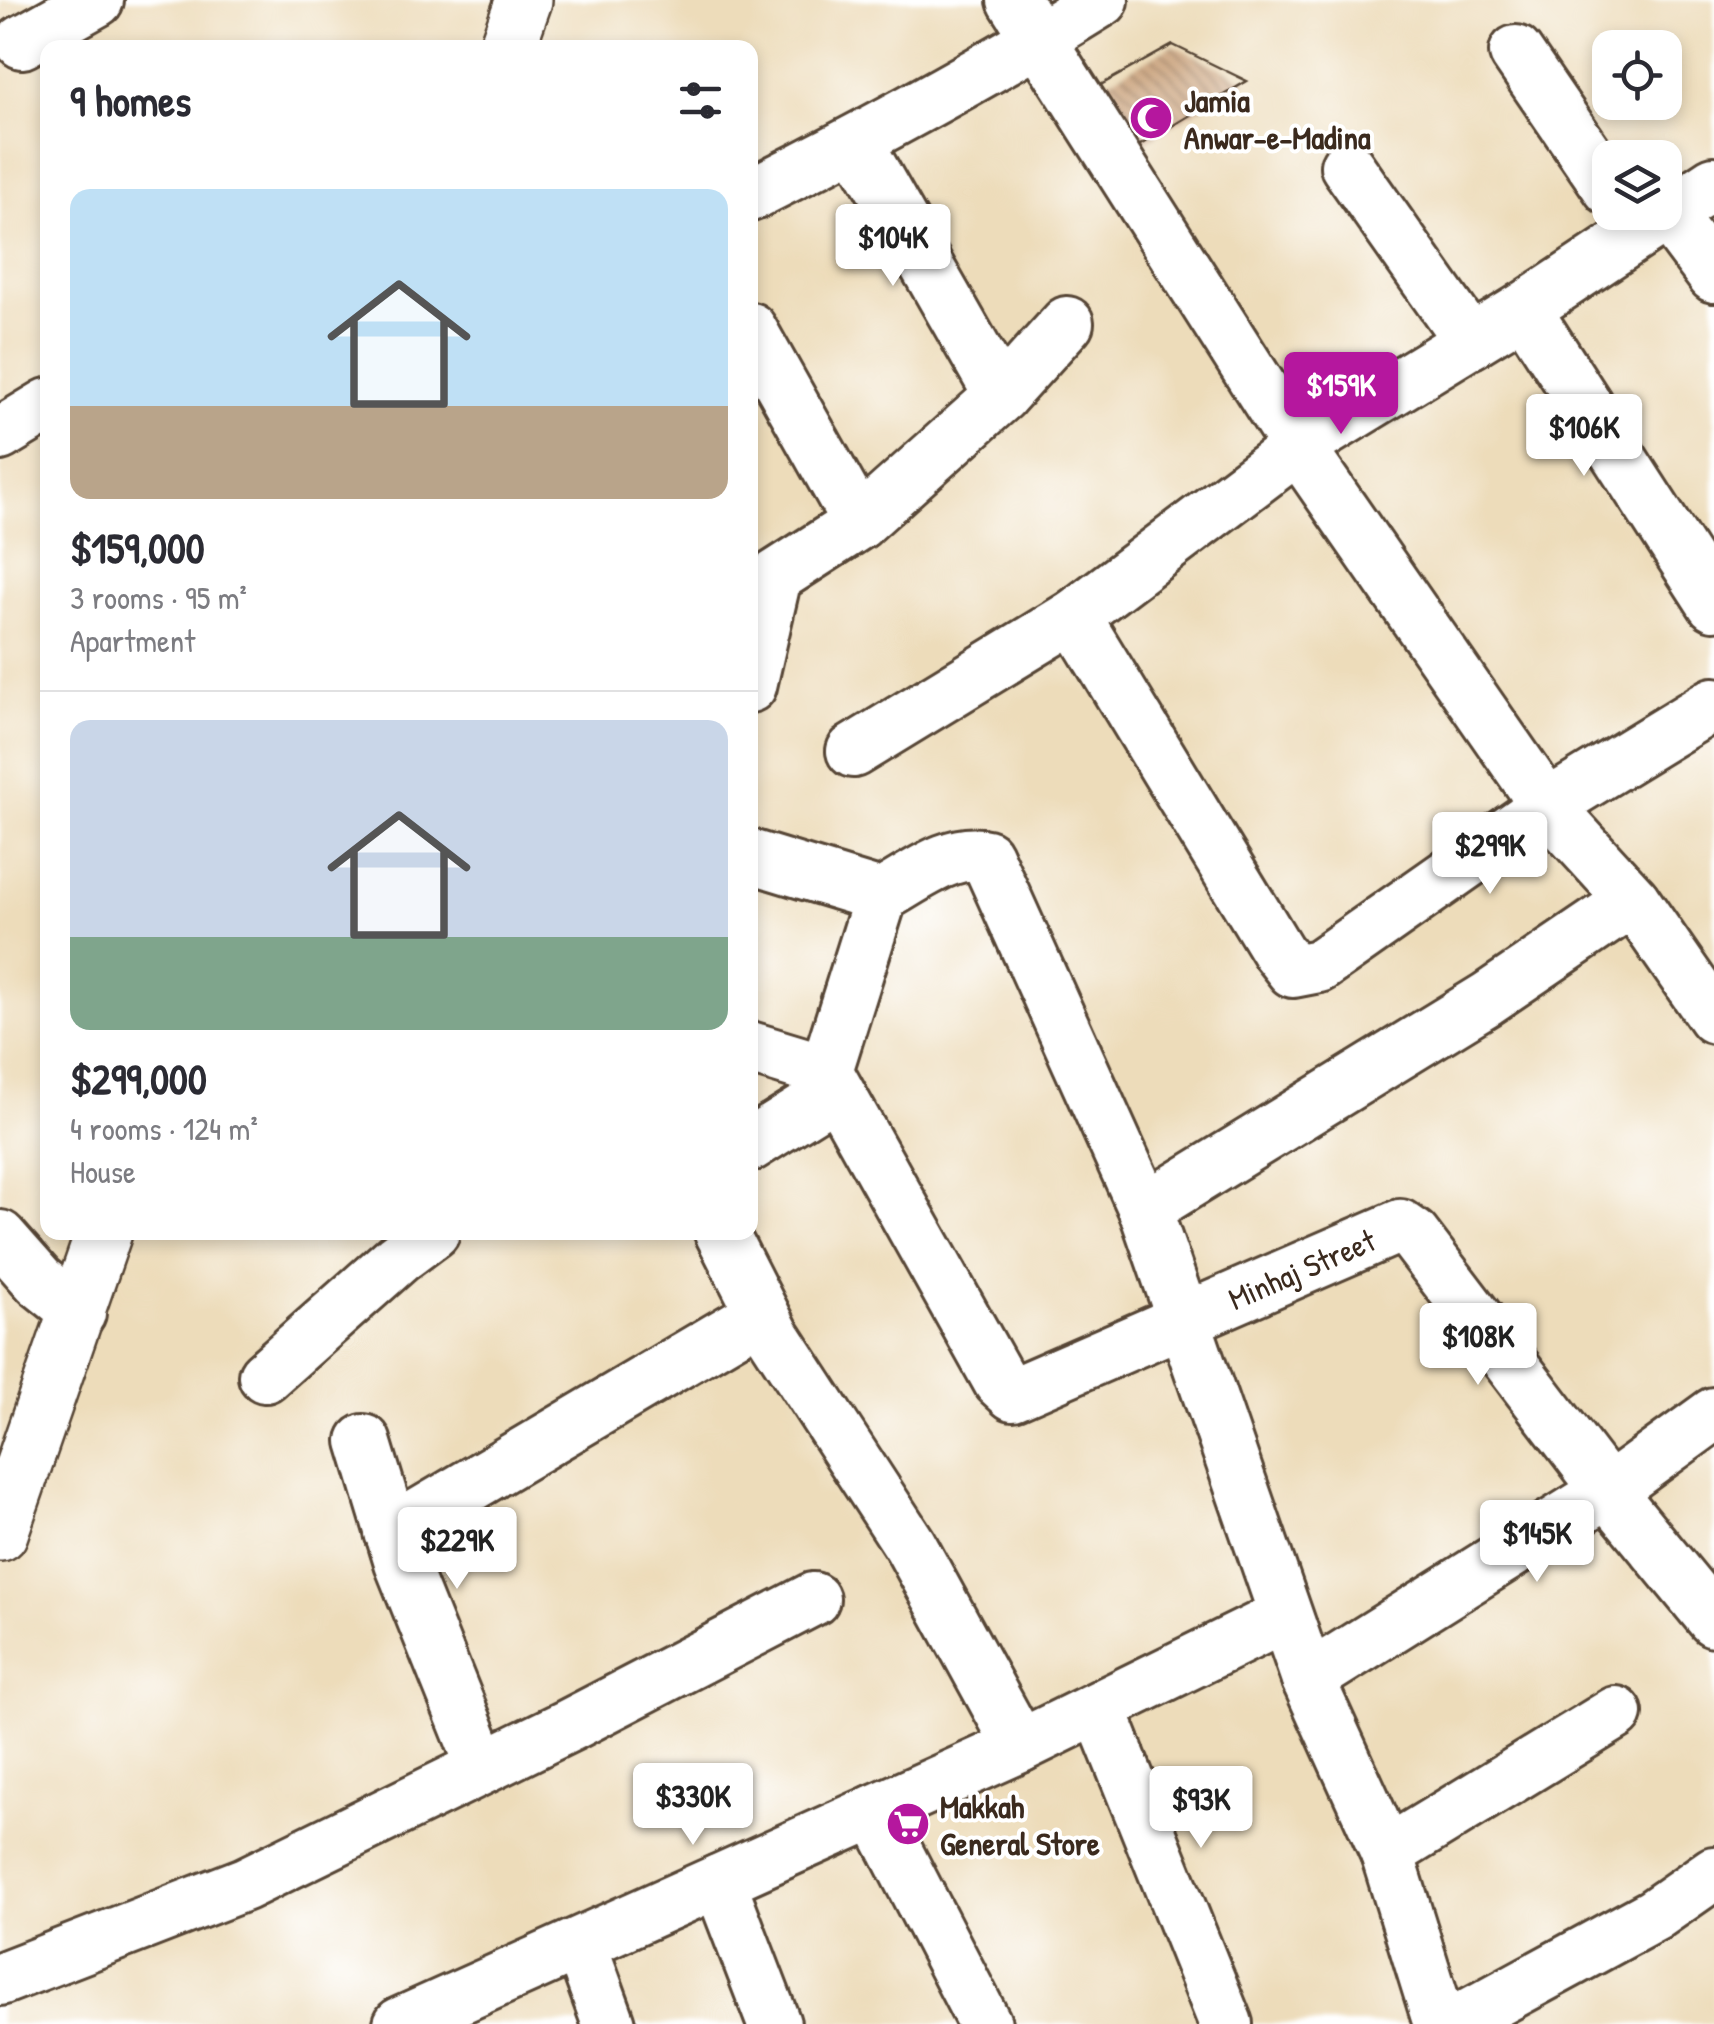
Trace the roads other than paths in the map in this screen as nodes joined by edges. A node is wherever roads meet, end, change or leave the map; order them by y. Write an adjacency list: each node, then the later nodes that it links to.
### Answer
1 (97, 0): 6 (street)
2 (524, 0): 5 (main road)
3 (1102, 0): 4 (street)
4 (1026, 20): 8 (street); 24 (street)
5 (511, 40)
6 (22, 42)
7 (1516, 52): 9 (street)
8 (856, 142): 12 (street); 21 (street)
9 (1592, 163)
10 (1347, 166): 19 (street)
11 (1714, 183): 13 (street)
12 (758, 191)
13 (1682, 200)
14 (1630, 230): 17 (street)
15 (1658, 230): 16 (street)
16 (1714, 276)
17 (1524, 309): 19 (street); 26 (street)
18 (1067, 323): 21 (street)
19 (1471, 342): 24 (street)
20 (758, 343): 25 (street)
21 (1001, 396): 25 (street)
22 (40, 410): 23 (street)
23 (0, 434)
24 (1298, 447): 27 (street); 31 (street)
25 (859, 523): 28 (street)
26 (1714, 604)
27 (1074, 616): 30 (street); 31 (street)
28 (758, 646)
29 (1714, 704): 31 (street)
30 (853, 751)
31 (1548, 806): 34 (street)
32 (758, 858): 33 (street)
33 (881, 896): 37 (street); 39 (street)
34 (1633, 900): 35 (street); 39 (street)
35 (1714, 1017)
36 (758, 1051): 37 (street)
37 (831, 1081): 38 (street); 46 (street)
38 (758, 1139)
39 (1145, 1209): 46 (street)
40 (0, 1238): 44 (street)
41 (96, 1240): 44 (main road)
42 (423, 1240): 47 (street)
43 (725, 1240): 45 (street)
44 (39, 1296): 50 (main road)
45 (762, 1313): 52 (street); 60 (street)
46 (1183, 1322): 51 (street, Minhaj Street); 55 (street)
47 (265, 1376)
48 (1714, 1414): 51 (street)
49 (364, 1441): 52 (street)
50 (11, 1468): 53 (main road)
51 (1608, 1491): 56 (street, Minhaj Street); 57 (street)
52 (392, 1532): 61 (street)
53 (0, 1534)
54 (813, 1599): 61 (street)
55 (1285, 1616): 57 (street); 58 (street)
56 (1714, 1620)
57 (1308, 1679): 63 (street)
58 (1098, 1708): 60 (street); 72 (street)
59 (1616, 1713): 63 (street)
60 (1020, 1746): 62 (street)
61 (483, 1767): 67 (street)
62 (876, 1811): 65 (street); 71 (street)
63 (1387, 1853): 73 (street)
64 (1714, 1873): 74 (street)
65 (719, 1881): 66 (street); 70 (street)
66 (580, 1944): 68 (street); 69 (street)
67 (0, 1979)
68 (400, 2024)
69 (609, 2024)
70 (774, 2024)
71 (985, 2024)
72 (1226, 2024)
73 (1440, 2024)
74 (1453, 2024)

